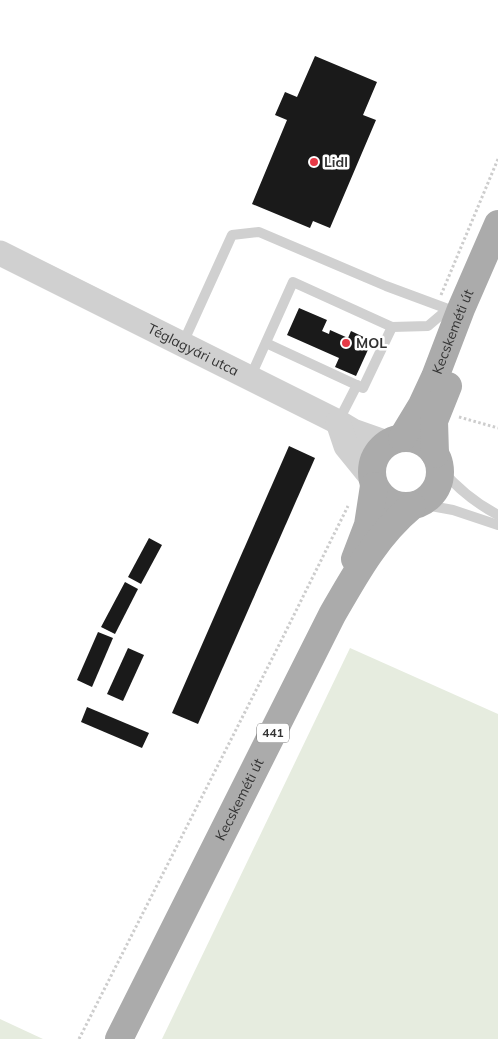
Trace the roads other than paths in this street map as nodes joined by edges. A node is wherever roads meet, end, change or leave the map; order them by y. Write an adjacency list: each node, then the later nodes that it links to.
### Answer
1 (498, 224): 4 (main road, Kecskeméti út / 441)
2 (0, 253): 7 (street, Téglagyári utca)
3 (498, 266): 12 (main road, Kecskeméti út / 441)
4 (448, 307): 5 (lane); 7 (lane); 11 (main road, Kecskeméti út / 441)
5 (392, 327): 6 (lane); 9 (lane)
6 (266, 343): 8 (lane); 9 (lane)
7 (183, 344): 8 (street, Téglagyári utca)
8 (250, 378): 10 (street, Téglagyári utca)
9 (357, 385): 10 (lane)
10 (338, 422): 11 (street, Téglagyári utca); 13 (street)
11 (395, 441): 12 (main road); 13 (main road, Kecskeméti út / 441)
12 (437, 461): 14 (main road, Kecskeméti út / 441); 15 (lane)
13 (366, 487): 14 (main road); 17 (main road, Kecskeméti út / 441)
14 (416, 505): 16 (lane); 17 (main road, Kecskeméti út / 441)
15 (498, 515)
16 (498, 526)
17 (332, 614): 18 (main road, Kecskeméti út / 441)
18 (119, 1039)

